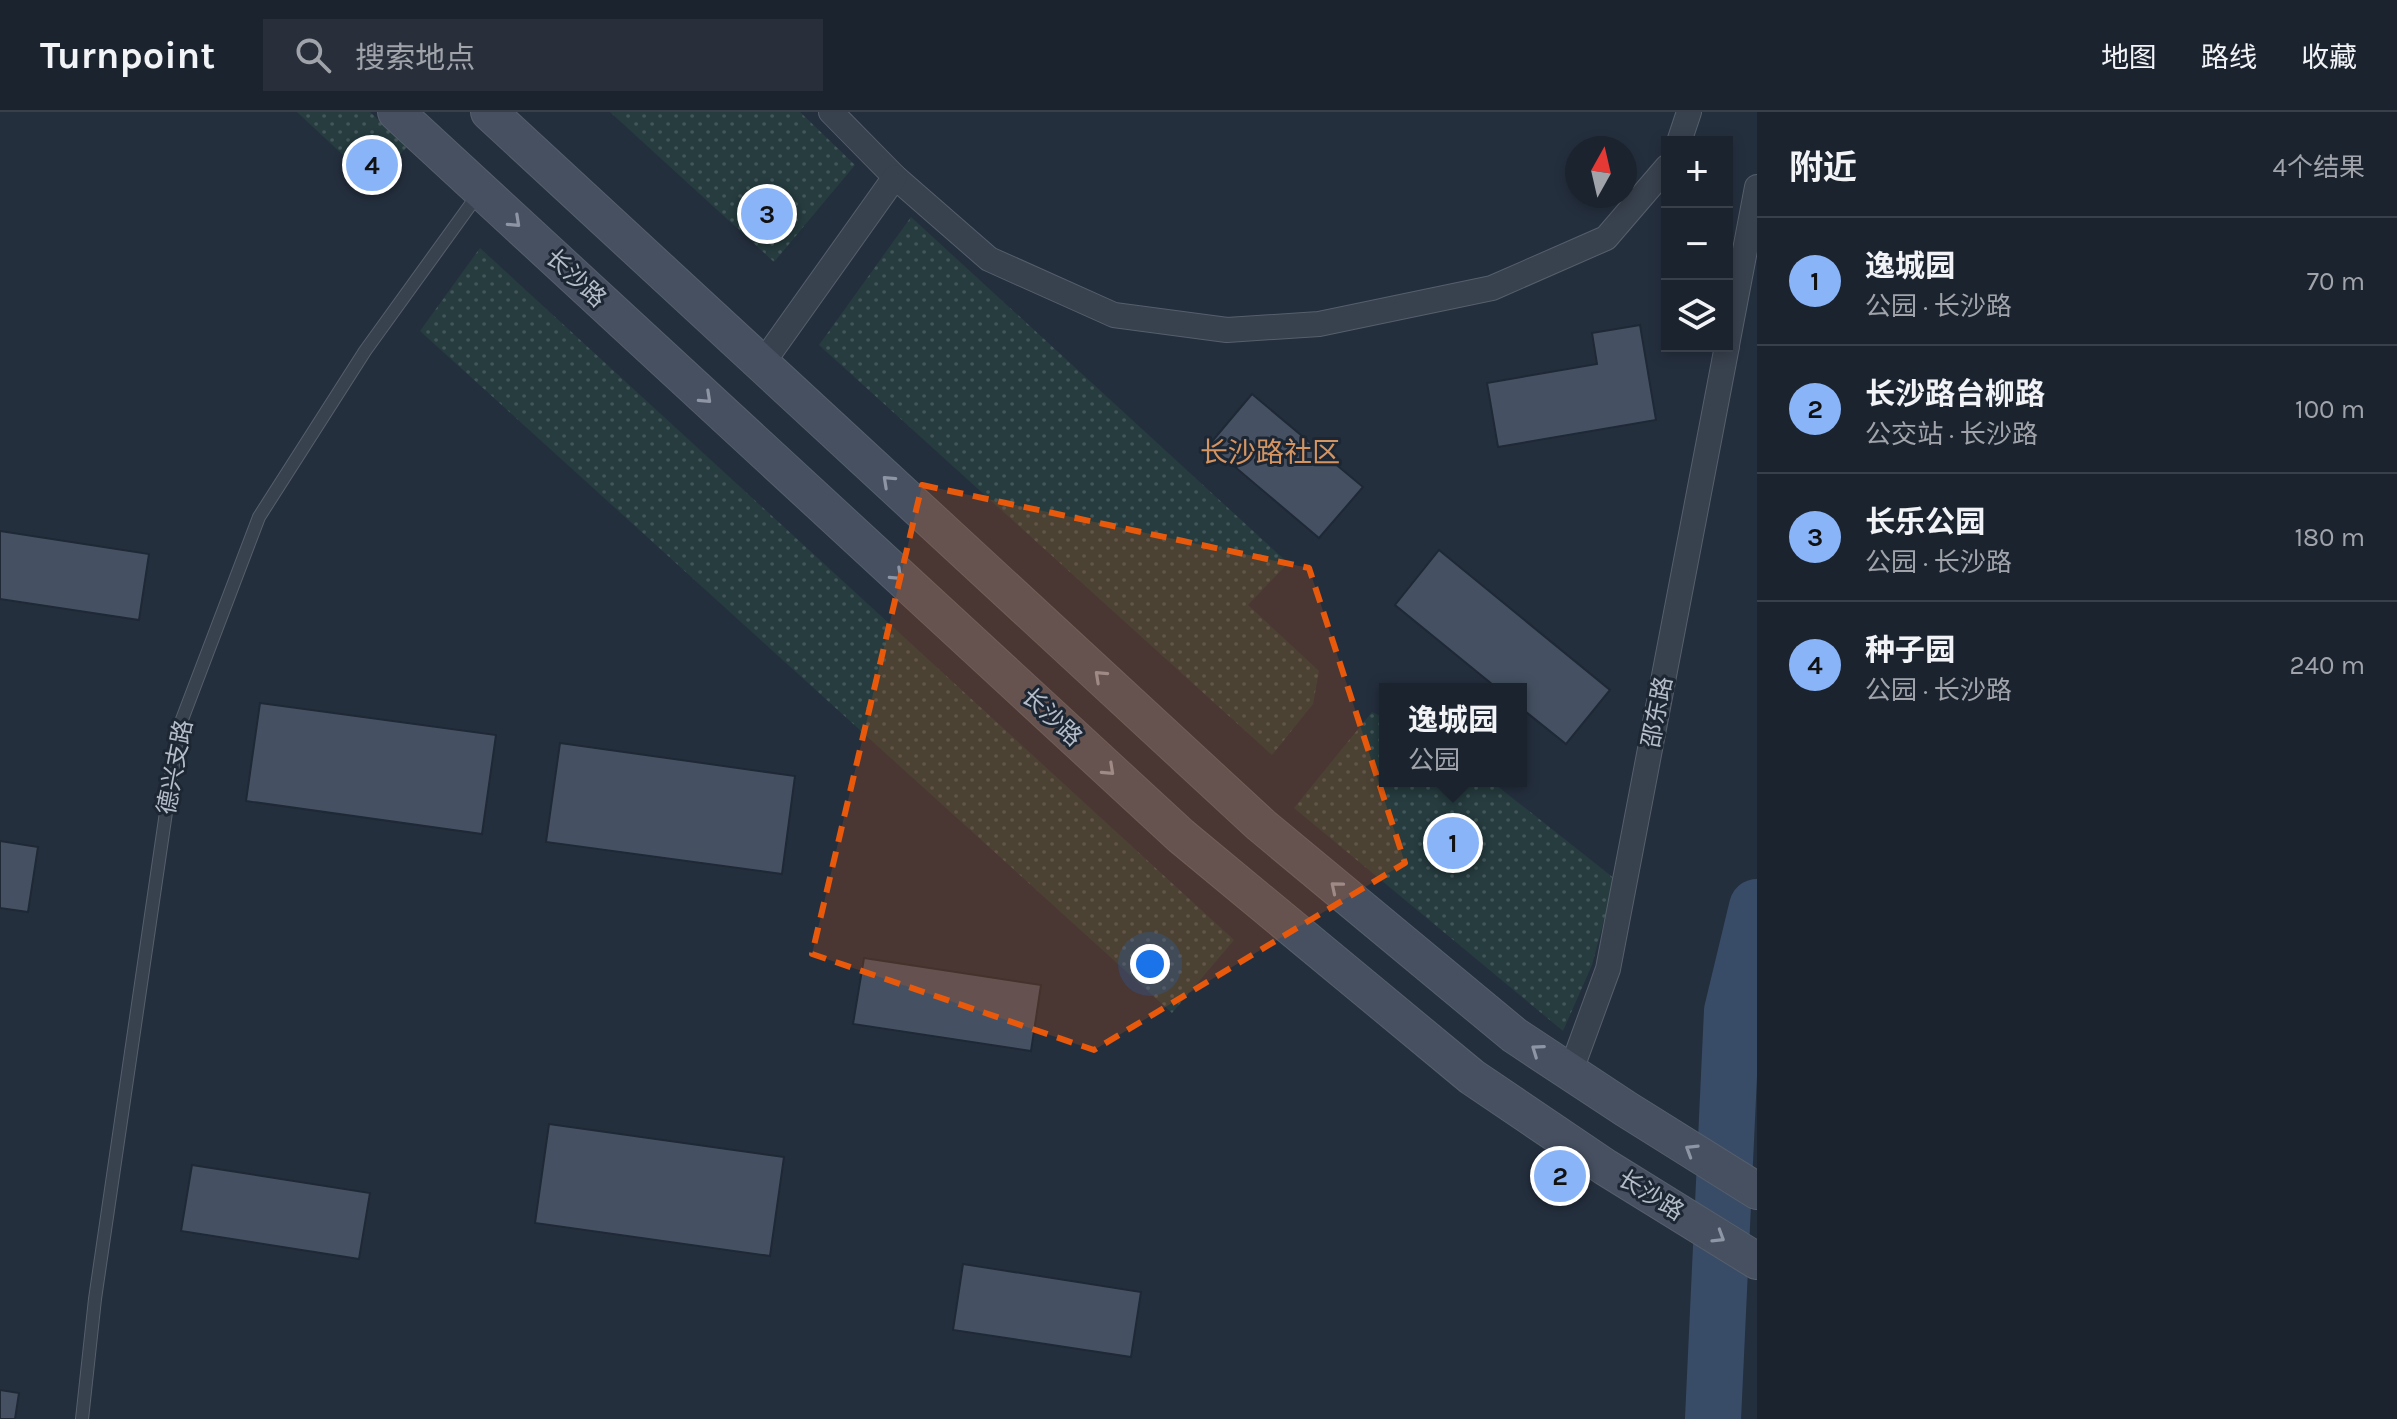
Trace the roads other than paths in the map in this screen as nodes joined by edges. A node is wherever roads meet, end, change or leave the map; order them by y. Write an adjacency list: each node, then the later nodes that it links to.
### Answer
1 (396, 112): 9 (main road, 长沙路)
2 (489, 112): 12 (main road)
3 (831, 112): 7 (street)
4 (1689, 112): 5 (street)
5 (1681, 136)
6 (1661, 174): 7 (street)
7 (895, 177): 12 (street)
8 (1757, 187): 10 (street, 邵东路)
9 (481, 190): 15 (main road, 长沙路, one-way to 15); 16 (lane, 德兴支路)
10 (1733, 314)
11 (1726, 352): 13 (street, 邵东路)
12 (762, 364): 13 (main road, one-way to 12)
13 (1570, 1073): 14 (main road, one-way to 13)
14 (1757, 1191)
15 (1757, 1261)
16 (82, 1419)

